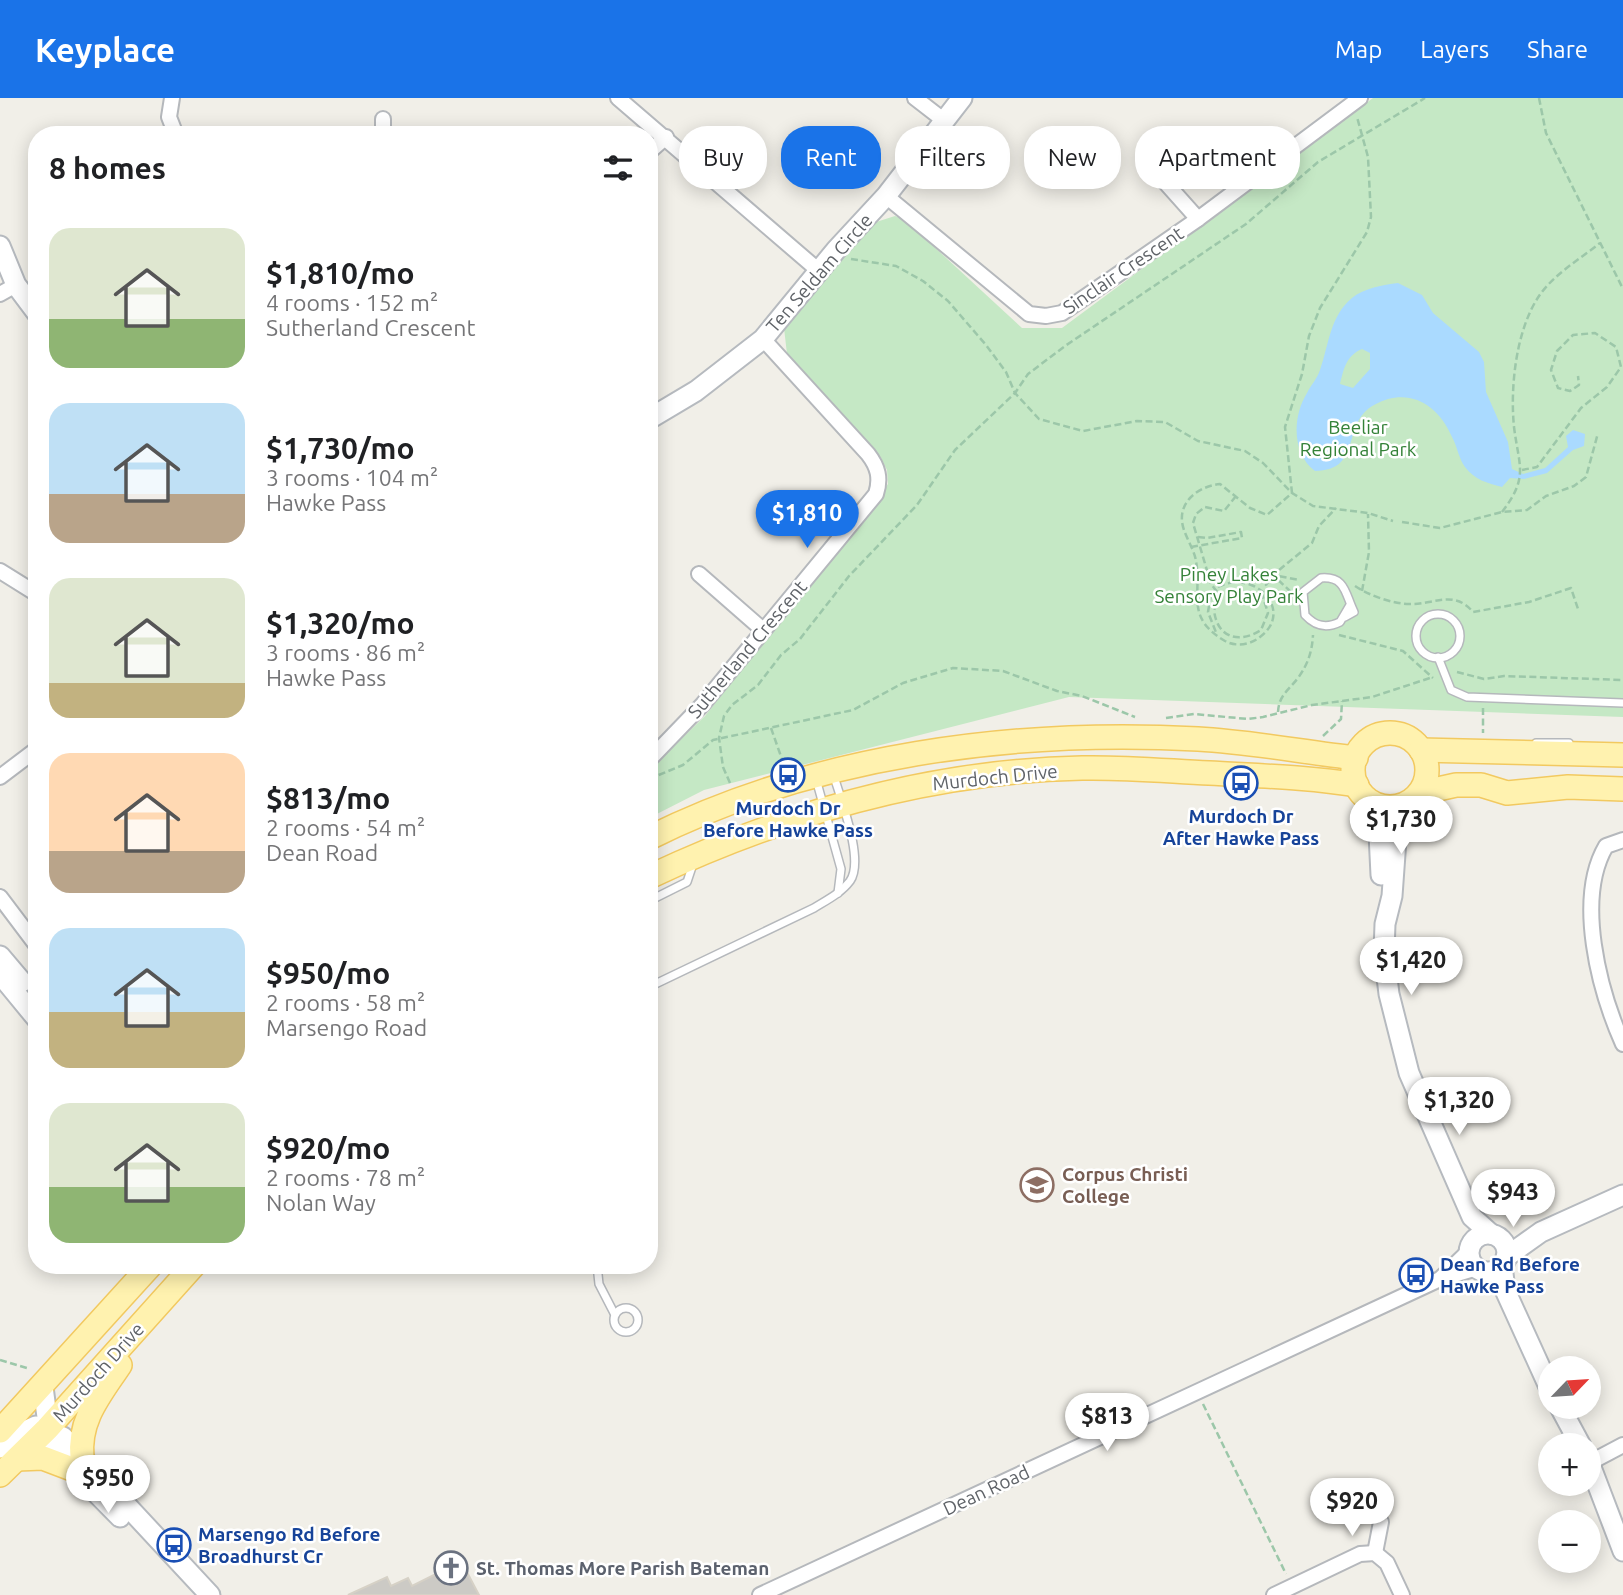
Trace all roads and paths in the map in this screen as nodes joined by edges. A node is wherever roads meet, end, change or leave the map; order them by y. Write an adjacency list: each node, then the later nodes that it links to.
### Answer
1 (172, 98): 10 (street)
2 (618, 98): 12 (street)
3 (915, 98): 9 (street)
4 (962, 98): 9 (street, Ten Seldam Circle)
5 (1425, 98): 14 (path)
6 (1539, 98): 20 (path)
7 (1355, 102): 14 (path); 19 (street, Sinclair Crescent)
8 (383, 119): 11 (street)
9 (946, 122): 18 (street, Ten Seldam Circle)
10 (172, 126)
11 (383, 126)
12 (652, 126)
13 (658, 130): 15 (street)
14 (1363, 133): 29 (path); 33 (path)
15 (666, 137): 16 (street); 23 (street)
16 (658, 144)
17 (1171, 189): 19 (street)
18 (886, 196): 19 (street, Sinclair Crescent); 22 (street, Ten Seldam Circle)
19 (1198, 219)
20 (1600, 243): 24 (path); 32 (path)
21 (0, 246): 25 (street)
22 (836, 250): 23 (street, Ten Seldam Circle); 29 (path)
23 (819, 271): 27 (street, Ten Seldam Circle)
24 (1623, 289)
25 (8, 290): 26 (street)
26 (28, 306)
27 (763, 339): 30 (street, Ten Seldam Circle); 49 (street, Sutherland Crescent)
28 (1578, 376): 32 (path)
29 (1015, 393): 33 (path); 64 (path)
30 (658, 414)
31 (1598, 433): 36 (path)
32 (1522, 471): 36 (path)
33 (1292, 493): 34 (path); 35 (path)
34 (1236, 496): 40 (path); 41 (path)
35 (1336, 508): 37 (path); 46 (path)
36 (1502, 512): 39 (path)
37 (1368, 513): 38 (path); 47 (path)
38 (1393, 521)
39 (1402, 522)
40 (1198, 537): 41 (path, bridge); 53 (path)
41 (1191, 545): 52 (path)
42 (0, 571): 44 (street)
43 (699, 574): 49 (street)
44 (28, 588)
45 (1259, 588): 46 (path); 52 (path, bridge); 53 (path)
46 (1269, 596): 54 (path)
47 (1578, 609)
48 (1346, 617): 48 (lane)
49 (764, 630): 69 (street, Sutherland Crescent)
50 (1314, 632): 60 (path)
51 (1335, 634): 57 (path)
52 (1219, 637): 54 (path)
53 (1231, 637): 54 (path)
54 (1229, 643)
55 (1438, 657): 55 (lane); 56 (lane)
56 (1443, 674): 57 (path); 58 (path); 59 (lane)
57 (1433, 678): 60 (path)
58 (1623, 680)
59 (1623, 703)
60 (1278, 713): 62 (path)
61 (1138, 718): 63 (path)
62 (1161, 719)
63 (771, 728): 64 (path); 73 (path)
64 (719, 738): 74 (path); 78 (path)
65 (1573, 743): 70 (lane)
66 (1623, 746): 68 (lane)
67 (1421, 750): 70 (main road); 72 (main road); 82 (main road)
68 (1617, 750): 70 (main road)
69 (658, 751)
70 (1498, 751)
71 (28, 756): 76 (street)
72 (1356, 758): 75 (main road, Murdoch Drive); 81 (main road)
73 (776, 768)
74 (658, 775)
75 (825, 775): 83 (lane); 83 (lane); 84 (main road, Murdoch Drive)
76 (0, 777)
77 (735, 781): 78 (path)
78 (730, 783): 79 (path)
79 (720, 788)
80 (1623, 789): 82 (main road)
81 (1362, 792): 82 (main road); 83 (main road, Murdoch Drive); 91 (street)
82 (1414, 797): 91 (street)
83 (834, 807): 86 (main road, Murdoch Drive); 88 (lane); 88 (lane)
84 (658, 834)
85 (1623, 840): 98 (street)
86 (694, 856): 87 (main road, Murdoch Drive); 89 (lane)
87 (658, 873)
88 (838, 894): 95 (lane)
89 (658, 896)
90 (0, 897): 92 (street)
91 (1385, 924): 100 (street)
92 (28, 934)
93 (0, 956): 96 (street)
94 (0, 974): 97 (street)
95 (658, 984)
96 (28, 989)
97 (28, 1008)
98 (1623, 1044)
99 (1623, 1195): 101 (street, Dean Road)
100 (1472, 1217): 102 (street); 103 (street)
101 (1541, 1232): 102 (street, Dean Road); 103 (street, Dean Road)
102 (1495, 1236): 103 (street); 103 (street, Dean Road)
103 (1485, 1259): 112 (street); 114 (street, Dean Road)
104 (134, 1274): 110 (main road)
105 (143, 1274): 110 (main road, Murdoch Drive)
106 (186, 1274): 109 (main road, Murdoch Drive)
107 (598, 1274): 108 (lane)
108 (615, 1315)
109 (146, 1320): 115 (main road, Murdoch Drive); 120 (main road)
110 (85, 1340): 113 (main road, Murdoch Drive)
111 (0, 1360): 113 (path)
112 (1538, 1363)
113 (39, 1380): 115 (street); 116 (main road, Murdoch Drive)
114 (1197, 1392): 127 (path); 130 (street, Dean Road)
115 (47, 1429): 119 (main road, Murdoch Drive); 120 (street)
116 (0, 1431)
117 (1623, 1445): 118 (street)
118 (1601, 1456)
119 (6, 1461): 120 (main road)
120 (77, 1463): 128 (street); 129 (street)
121 (1601, 1490): 123 (street)
122 (1592, 1496): 123 (street)
123 (1606, 1512): 125 (street)
124 (1381, 1522): 126 (street)
125 (1623, 1551)
126 (1375, 1553): 127 (street); 132 (street)
127 (1292, 1586): 131 (street)
128 (197, 1595)
129 (210, 1595)
130 (760, 1595)
131 (1274, 1595)
132 (1402, 1595)

